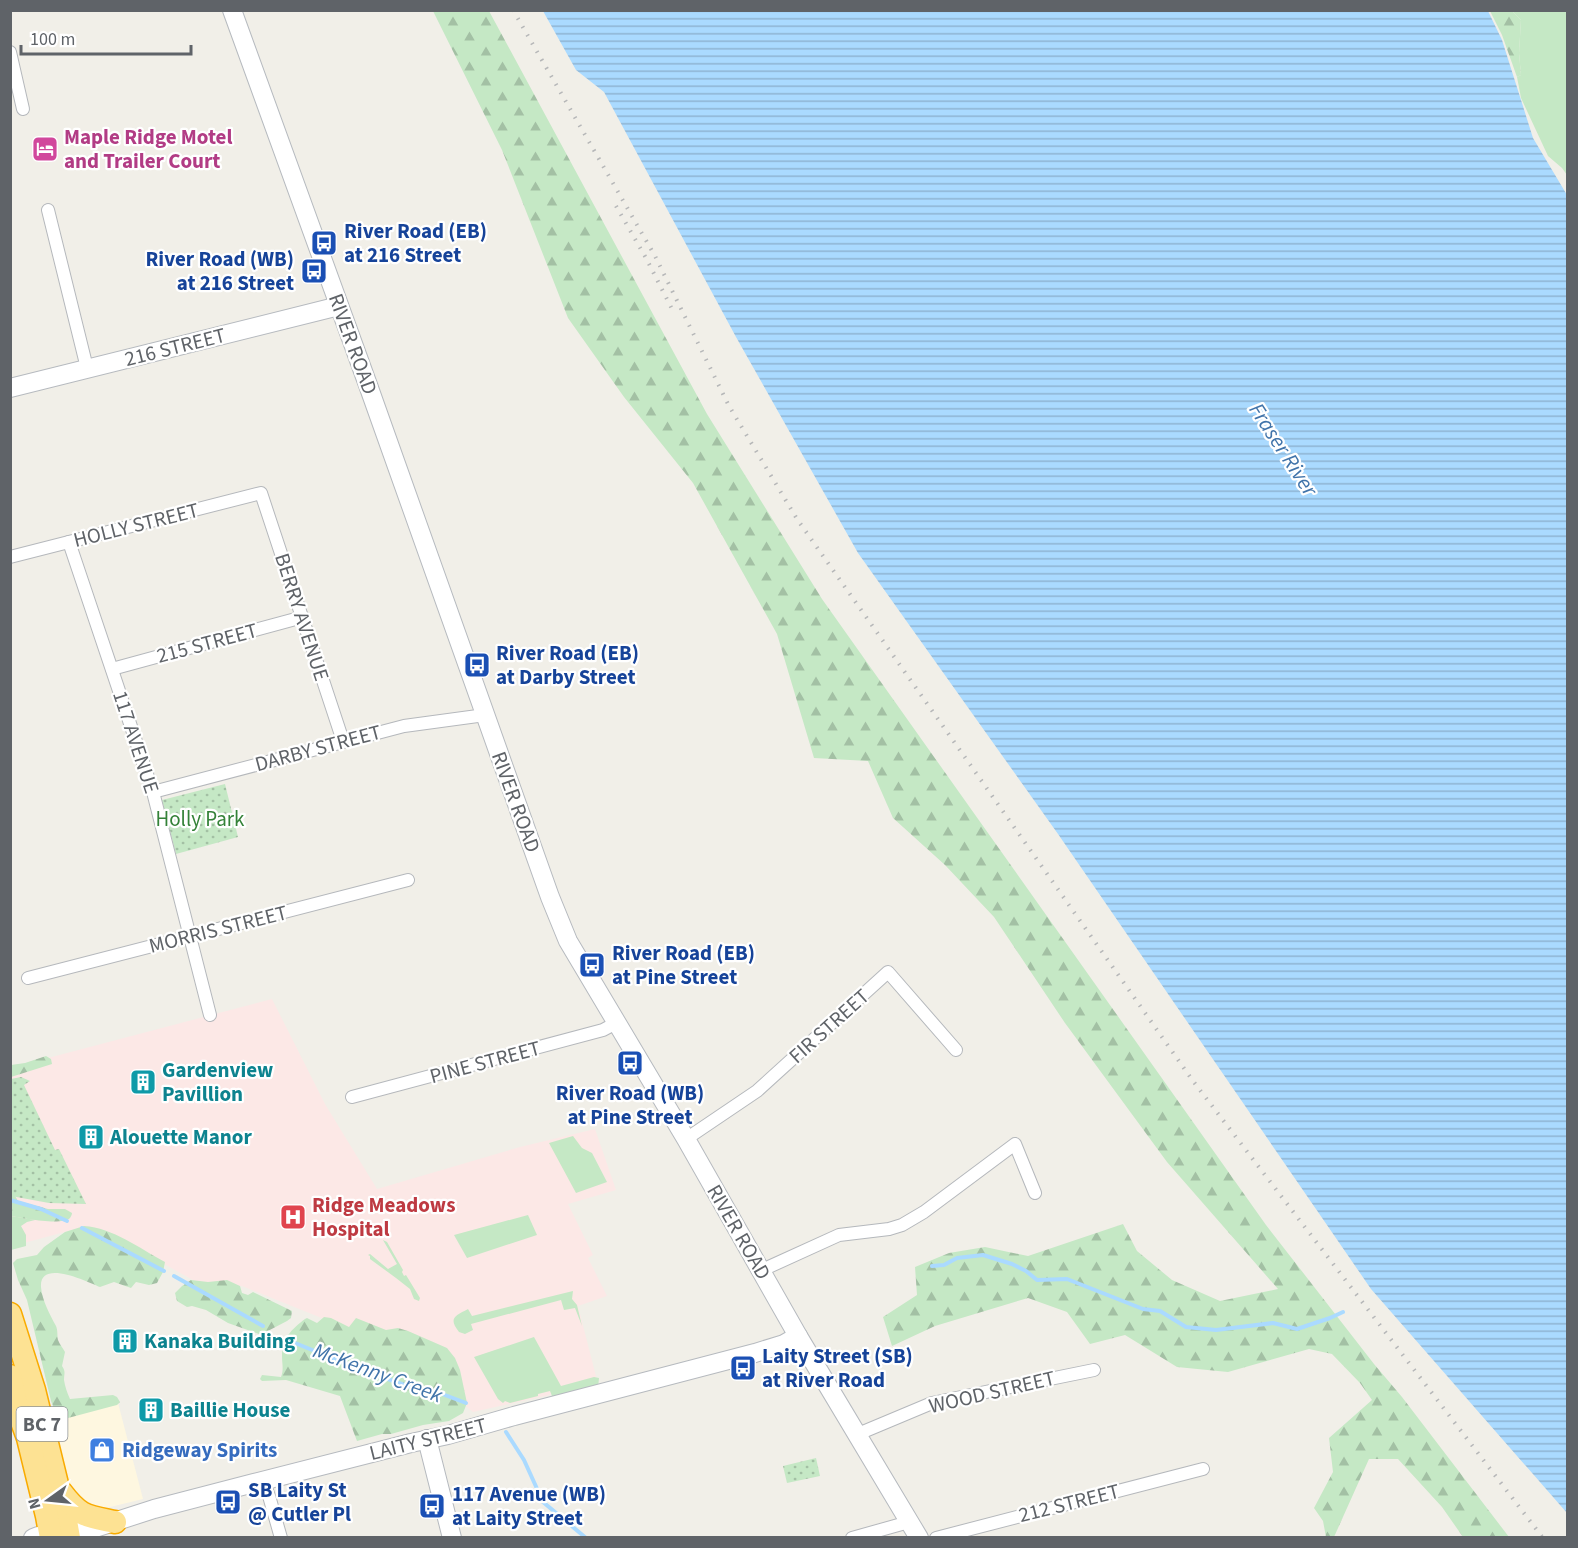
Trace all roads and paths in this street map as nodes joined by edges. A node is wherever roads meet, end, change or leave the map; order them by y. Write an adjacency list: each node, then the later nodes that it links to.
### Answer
1 (232, 10): 5 (street, RIVER ROAD)
2 (10, 52): 3 (street)
3 (23, 109)
4 (48, 210): 6 (street)
5 (339, 306): 6 (street, 216 STREET); 13 (street, RIVER ROAD)
6 (87, 368): 7 (street, 216 STREET)
7 (10, 388)
8 (261, 492): 9 (street, HOLLY STREET); 11 (street, BERRY AVENUE)
9 (69, 542): 10 (street, HOLLY STREET); 12 (street, 117 AVENUE)
10 (10, 556)
11 (303, 617): 12 (street, 215 STREET); 14 (street, BERRY AVENUE)
12 (112, 669): 15 (street, 117 AVENUE)
13 (485, 715): 14 (street, DARBY STREET); 20 (street, RIVER ROAD)
14 (343, 741): 15 (street, DARBY STREET)
15 (153, 792): 17 (street, 117 AVENUE)
16 (408, 880): 17 (street, MORRIS STREET)
17 (189, 936): 18 (street, MORRIS STREET); 19 (street, 117 AVENUE)
18 (28, 978)
19 (210, 1015)
20 (616, 1023): 22 (street, PINE STREET); 23 (street, RIVER ROAD)
21 (956, 1050): 23 (street, FIR STREET)
22 (352, 1097)
23 (686, 1139): 25 (street, RIVER ROAD)
24 (1035, 1193): 25 (street)
25 (762, 1270): 27 (street, RIVER ROAD)
26 (10, 1314): 34 (highway, BC 7)
27 (798, 1336): 30 (street, RIVER ROAD); 31 (street, LAITY STREET)
28 (1094, 1370): 30 (street, WOOD STREET)
29 (10, 1376): 37 (highway, BC 7)
30 (858, 1434): 36 (street, RIVER ROAD)
31 (427, 1439): 33 (street, LAITY STREET); 41 (street)
32 (1203, 1469): 43 (street, 212 STREET)
33 (263, 1480): 35 (street, LAITY STREET); 40 (street)
34 (58, 1488): 35 (highway); 37 (highway, BC 7)
35 (115, 1522): 37 (street, LAITY STREET)
36 (914, 1530): 42 (street)
37 (61, 1537)
38 (33, 1538): 39 (street)
39 (42, 1538)
40 (281, 1538)
41 (452, 1538)
42 (852, 1538)
43 (936, 1538)

